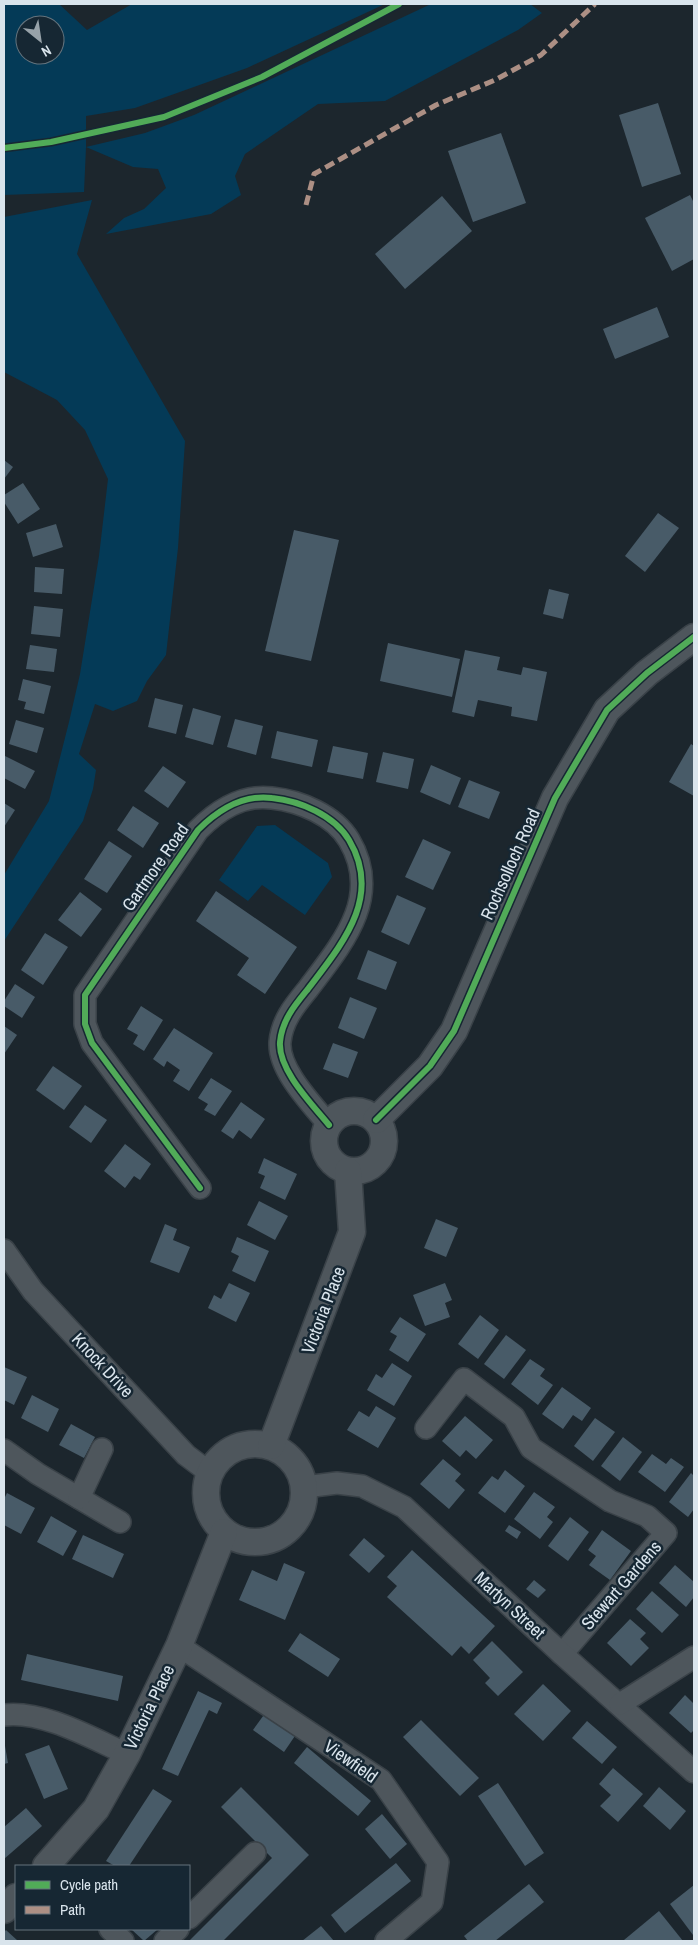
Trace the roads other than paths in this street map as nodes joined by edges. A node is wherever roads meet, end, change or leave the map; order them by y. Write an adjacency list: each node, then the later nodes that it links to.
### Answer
1 (694, 637): 2 (street, Rochsolloch Road)
2 (376, 1120): 3 (street); 4 (street)
3 (329, 1125): 4 (street); 5 (street, Gartmore Road)
4 (348, 1171): 8 (street, Victoria Place)
5 (200, 1188)
6 (4, 1250): 11 (street, Knock Drive)
7 (426, 1428): 17 (street, Stewart Gardens)
8 (271, 1446): 11 (street); 12 (street)
9 (102, 1448): 13 (street)
10 (4, 1450): 13 (street)
11 (210, 1472): 15 (street)
12 (305, 1487): 15 (street); 17 (street, Martyn Street)
13 (79, 1498): 14 (street)
14 (120, 1522)
15 (224, 1532): 16 (street, Victoria Place)
16 (179, 1646): 21 (street, Victoria Place); 32 (street, Viewfield)
17 (562, 1654): 19 (street, Martyn Street)
18 (694, 1657): 19 (street)
19 (620, 1704): 22 (street, Martyn Street)
20 (4, 1715): 21 (street)
21 (127, 1754): 24 (street, Victoria Place)
22 (694, 1772)
23 (255, 1853): 27 (street)
24 (47, 1865)
25 (15, 1898): 26 (street)
26 (4, 1910)
27 (190, 1917)
28 (111, 1930): 30 (street)
29 (177, 1930): 31 (street)
30 (123, 1941)
31 (165, 1941)
32 (386, 1941)

